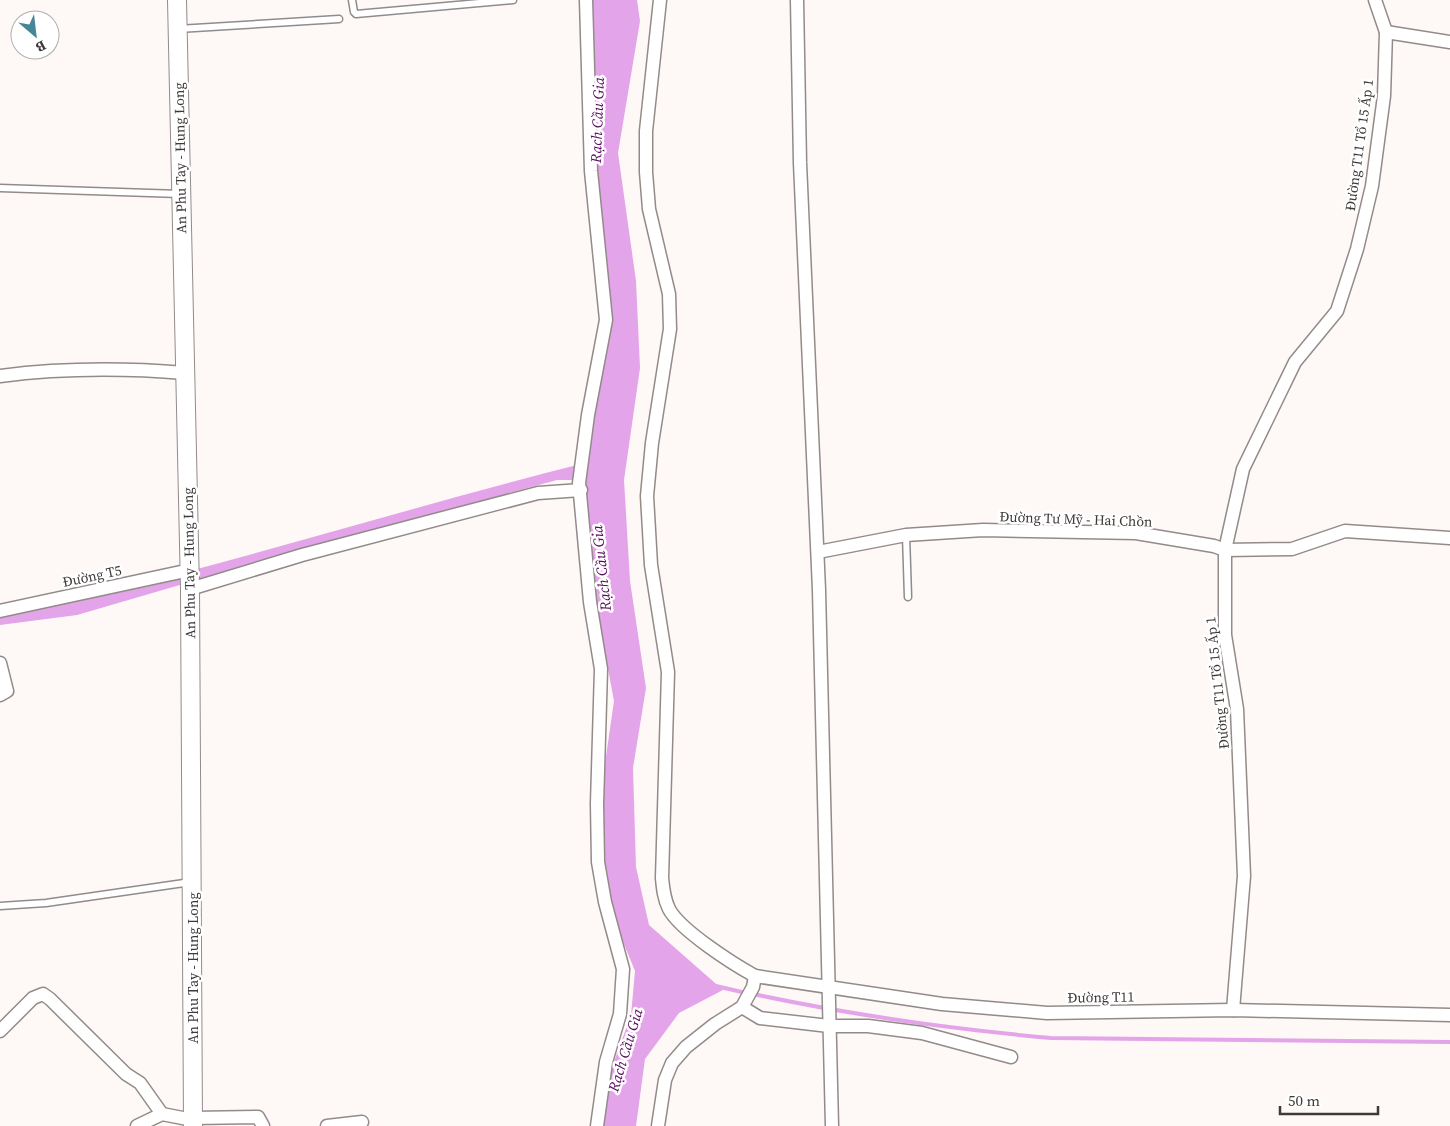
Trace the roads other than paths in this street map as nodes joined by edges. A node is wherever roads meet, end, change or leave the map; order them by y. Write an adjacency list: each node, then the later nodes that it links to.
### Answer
1 (177, 0): 9 (street, An Phu Tay - Hung Long)
2 (352, 0): 3 (lane)
3 (512, 0)
4 (586, 0): 16 (street)
5 (660, 0): 28 (street)
6 (797, 0): 20 (street)
7 (1374, 0): 10 (street, Đường T11 Tổ 15 Ấp 1)
8 (339, 19): 9 (lane)
9 (178, 29): 13 (street, An Phu Tay - Hung Long)
10 (1386, 32): 11 (street); 19 (street, Đường T11 Tổ 15 Ấp 1)
11 (1450, 42)
12 (0, 188): 13 (lane)
13 (181, 194): 14 (street, An Phu Tay - Hung Long)
14 (185, 373): 15 (street); 21 (street, An Phu Tay - Hung Long)
15 (0, 376)
16 (580, 487): 21 (street, Đường T5); 42 (street)
17 (906, 535): 19 (street, Đường Tư Mỹ - Hai Chồn); 20 (street, Đường Tư Mỹ - Hai Chồn); 22 (lane)
18 (1450, 538): 19 (street, Đường Tư Mỹ - Hai Chồn)
19 (1224, 550): 31 (street, Đường T11 Tổ 15 Ấp 1)
20 (818, 552): 29 (street)
21 (190, 582): 23 (street, Đường T5); 26 (street, An Phu Tay - Hung Long)
22 (908, 598)
23 (0, 611)
24 (0, 663): 25 (street)
25 (0, 695)
26 (192, 882): 27 (lane); 37 (street, An Phu Tay - Hung Long)
27 (0, 906)
28 (754, 981): 29 (street, Đường T11); 30 (street)
29 (830, 988): 31 (street, Đường T11); 33 (street)
30 (742, 1007): 33 (street); 43 (street)
31 (1233, 1010): 32 (street, Đường T11)
32 (1450, 1015)
33 (829, 1026): 35 (street); 44 (street)
34 (0, 1031): 36 (street)
35 (1011, 1057)
36 (162, 1114): 37 (street); 39 (street)
37 (193, 1121): 40 (street)
38 (362, 1122): 41 (street)
39 (137, 1126)
40 (263, 1126)
41 (327, 1126)
42 (597, 1126)
43 (658, 1126)
44 (832, 1126)

